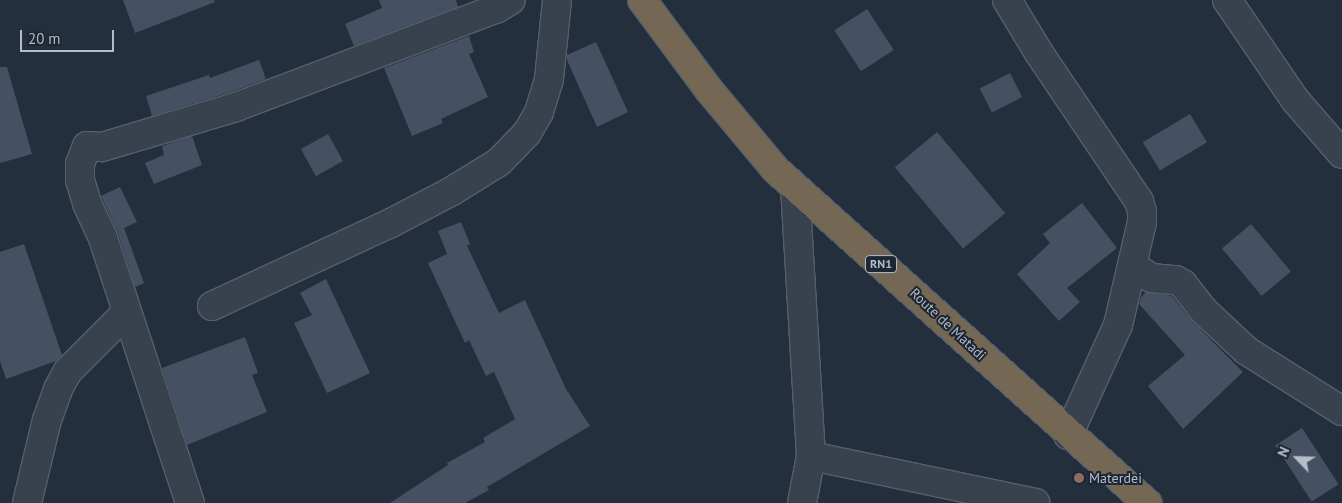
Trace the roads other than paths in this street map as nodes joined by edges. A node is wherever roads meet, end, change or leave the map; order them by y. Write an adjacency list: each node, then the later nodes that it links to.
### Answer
1 (511, 0): 10 (street)
2 (557, 0): 9 (street)
3 (642, 0): 7 (highway, Route de Matadi / RN1)
4 (1007, 0): 8 (street)
5 (1227, 0): 6 (street)
6 (1342, 154)
7 (795, 187): 12 (highway, Route de Matadi / RN1); 13 (street)
8 (1132, 265): 11 (street); 12 (street)
9 (212, 306)
10 (126, 313): 14 (street); 15 (street)
11 (1342, 411)
12 (1068, 435): 18 (highway, Route de Matadi / RN1)
13 (811, 456): 16 (street); 17 (street)
14 (27, 503)
15 (190, 503)
16 (802, 503)
17 (1035, 503)
18 (1147, 503)

